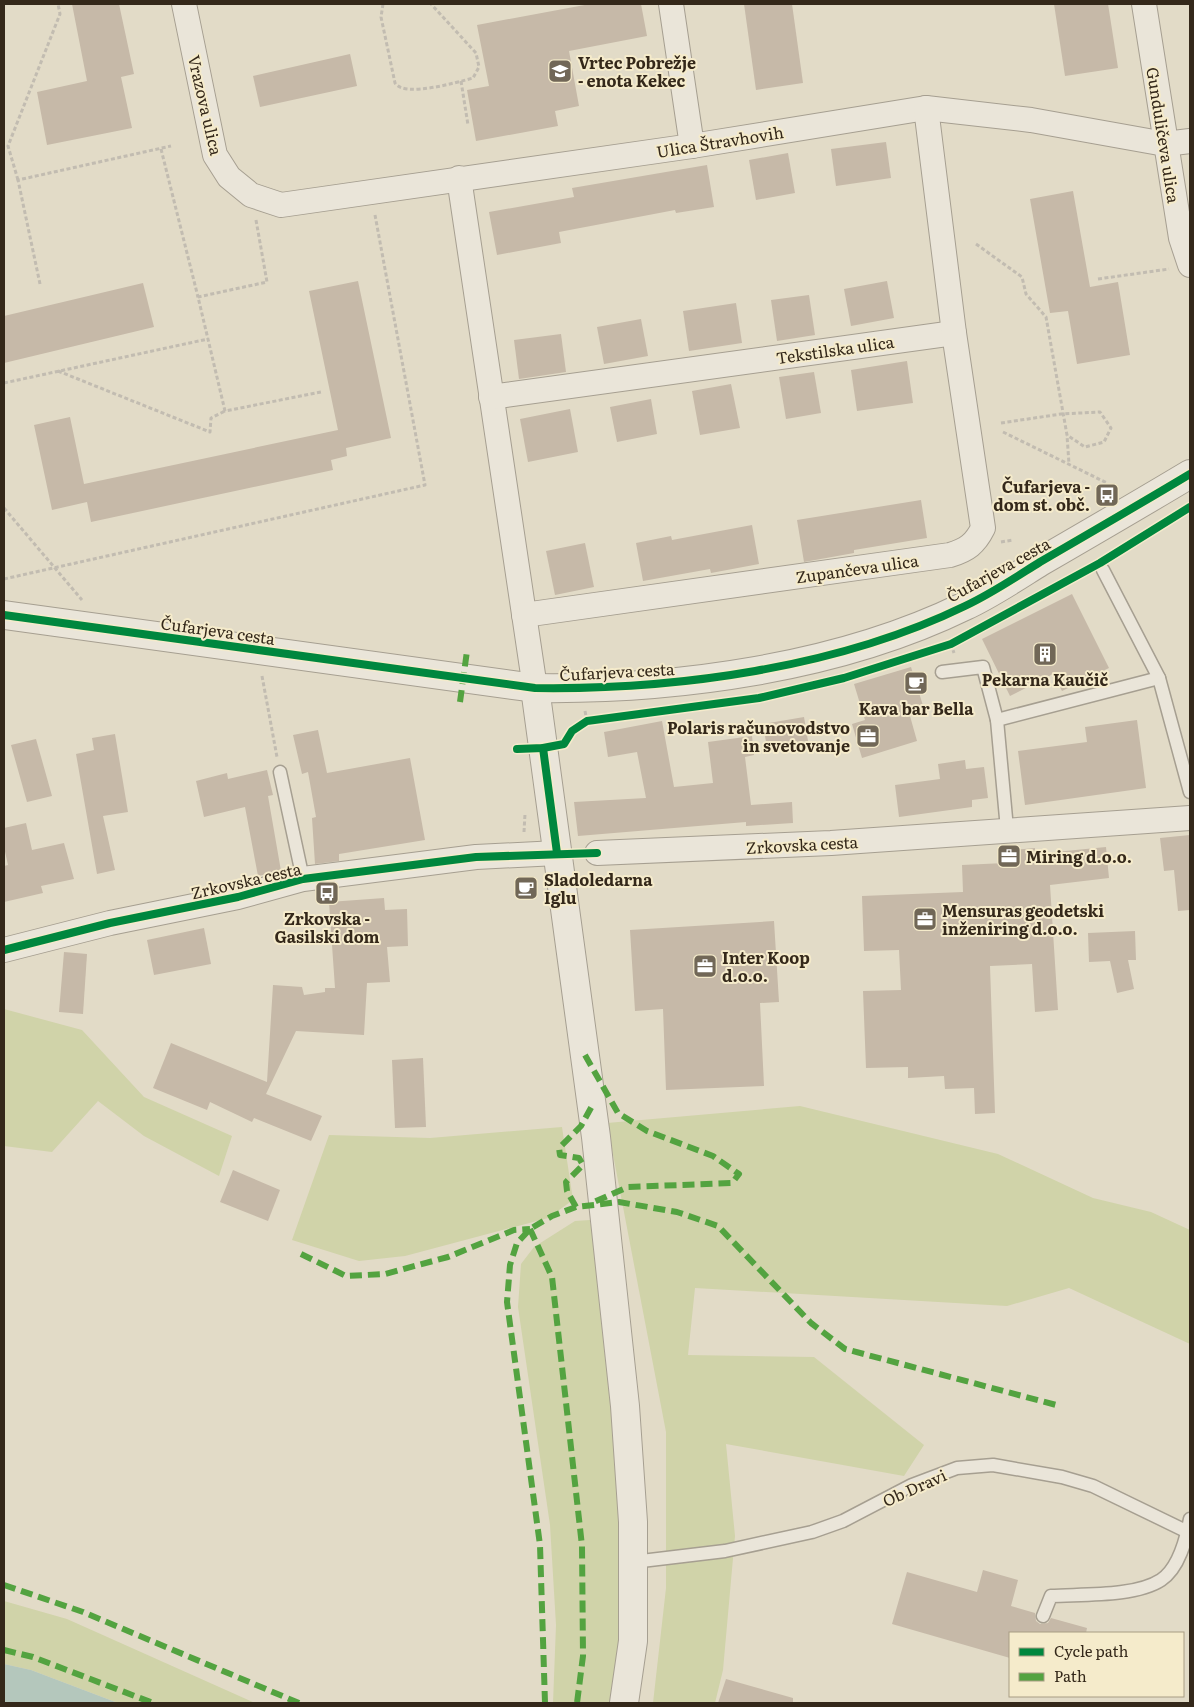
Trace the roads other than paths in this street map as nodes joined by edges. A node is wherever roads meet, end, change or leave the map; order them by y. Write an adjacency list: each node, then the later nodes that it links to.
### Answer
1 (184, 4): 9 (street, Vrazova ulica)
2 (671, 4): 7 (street)
3 (1144, 4): 6 (street, Gunduličeva ulica)
4 (926, 108): 6 (street, Ulica Štravhovih); 7 (street, Ulica Štravhovih); 11 (street)
5 (1190, 141): 6 (street, Ulica Štravhovih)
6 (1165, 144): 10 (street, Gunduličeva ulica)
7 (692, 146): 8 (street, Ulica Štravhovih)
8 (459, 178): 9 (street, Ulica Štravhovih); 12 (street)
9 (252, 203)
10 (1180, 267)
11 (954, 333): 12 (street, Tekstilska ulica); 16 (street, Zupančeva ulica)
12 (491, 397): 16 (street)
13 (1190, 474): 19 (street, Čufarjeva cesta)
14 (1103, 570): 18 (lane)
15 (4, 615): 19 (street, Čufarjeva cesta)
16 (524, 615): 19 (street)
17 (942, 672): 20 (lane)
18 (1159, 678): 20 (lane); 22 (lane)
19 (535, 688): 25 (street)
20 (997, 720): 24 (lane)
21 (280, 772): 27 (lane)
22 (1190, 792)
23 (1190, 818): 24 (street, Zrkovska cesta)
24 (1007, 829): 26 (street, Zrkovska cesta)
25 (557, 853): 27 (street, Zrkovska cesta); 30 (street)
26 (597, 853)
27 (303, 880): 28 (street, Zrkovska cesta)
28 (4, 950)
29 (1189, 1528): 30 (lane, Ob Dravi); 31 (lane)
30 (633, 1562): 32 (street)
31 (1043, 1616)
32 (624, 1703)

